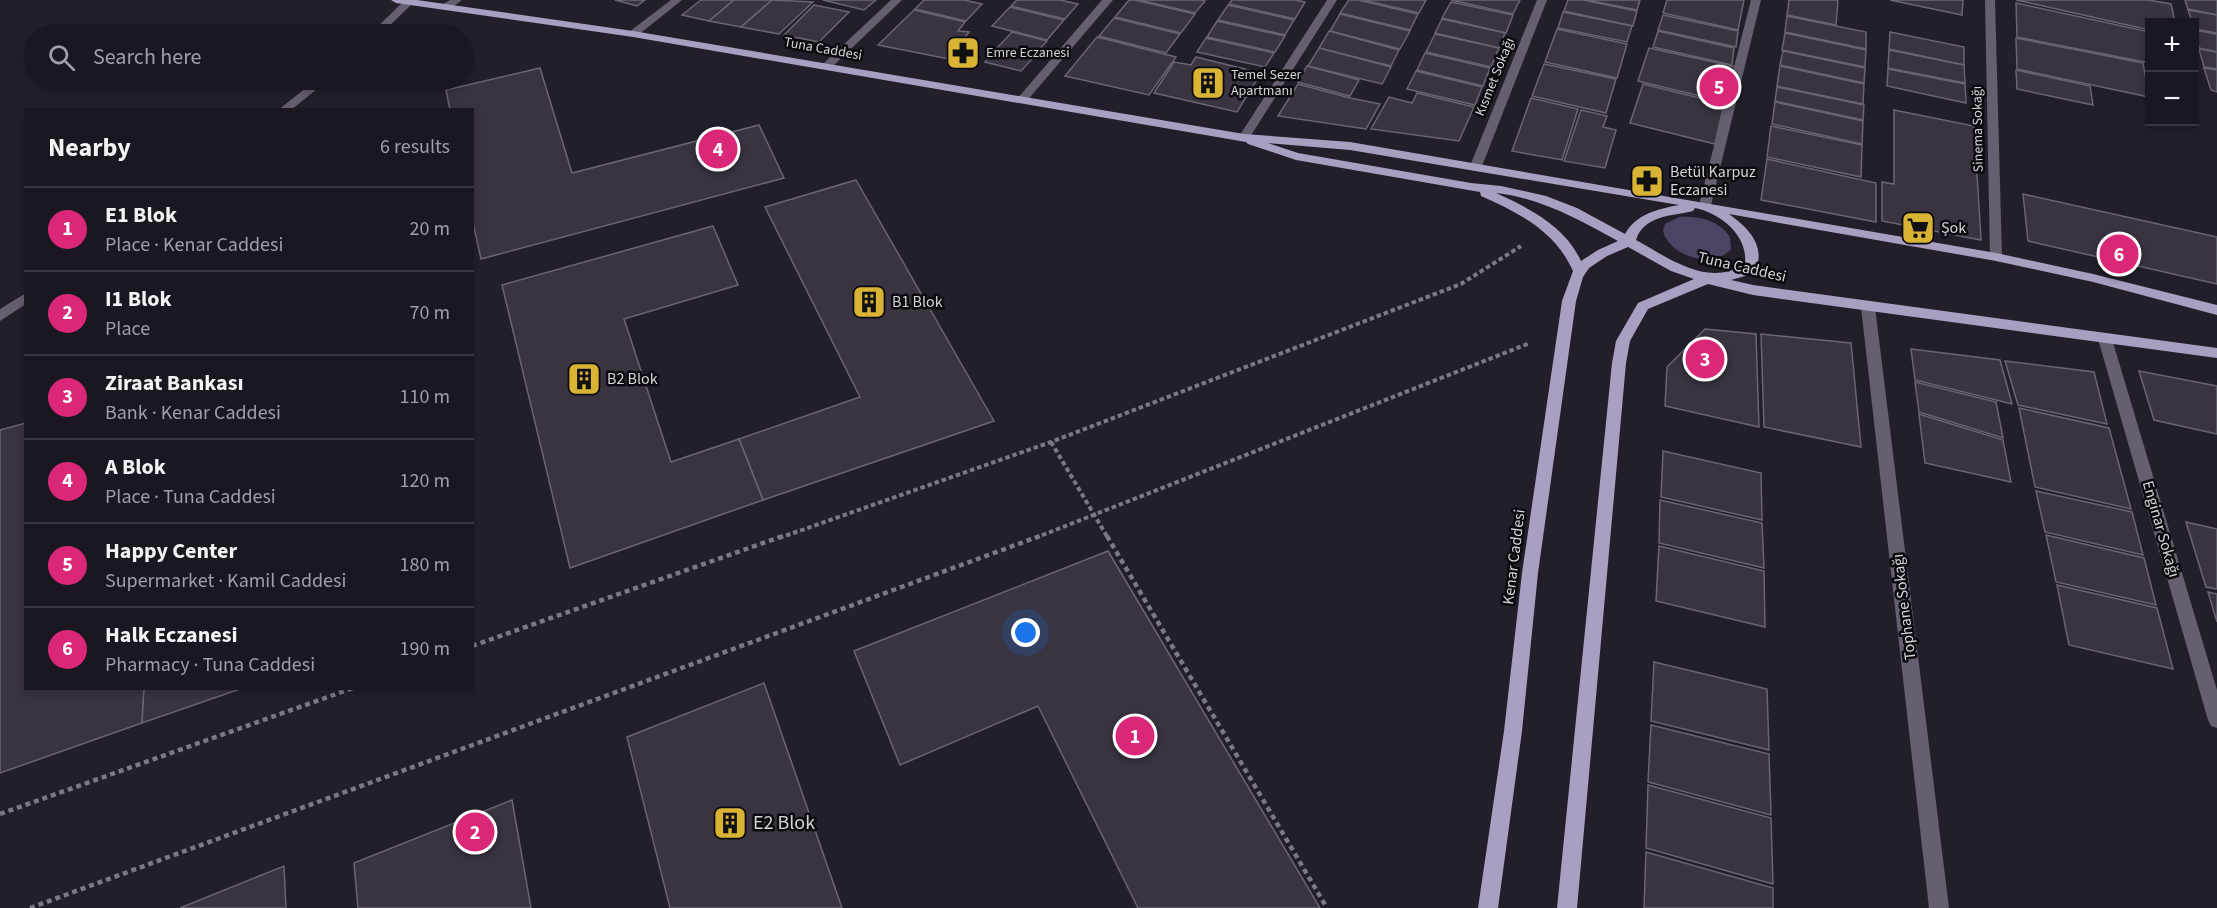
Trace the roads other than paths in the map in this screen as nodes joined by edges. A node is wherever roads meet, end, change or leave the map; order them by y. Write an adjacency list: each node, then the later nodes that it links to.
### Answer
1 (396, 0): 9 (main road, Tuna Caddesi)
2 (676, 0): 12 (street)
3 (897, 0): 13 (street)
4 (1108, 0): 15 (street)
5 (1332, 0): 17 (street)
6 (1542, 0): 18 (street, Kısmet Sokağı)
7 (1756, 0): 20 (street)
8 (1990, 0): 22 (street, Sinema Sokağı)
9 (410, 1): 10 (main road, Tuna Caddesi); 11 (street)
10 (452, 3): 12 (main road, Tuna Caddesi)
11 (386, 24)
12 (633, 34): 13 (main road, Tuna Caddesi)
13 (827, 66): 15 (main road, Tuna Caddesi)
14 (309, 90): 16 (street)
15 (1021, 101): 17 (main road, Tuna Caddesi)
16 (286, 108)
17 (1244, 138): 18 (main road, Tuna Caddesi); 19 (main road, Tuna Caddesi)
18 (1476, 165): 20 (main road, Tuna Caddesi)
19 (1471, 187): 21 (main road, Tuna Caddesi); 23 (main road)
20 (1705, 206): 21 (main road); 22 (main road, Tuna Caddesi); 24 (main road)
21 (1629, 242): 23 (main road); 24 (main road, Tuna Caddesi)
22 (1996, 257): 27 (main road, Tuna Caddesi)
23 (1579, 271): 32 (main road, Kenar Caddesi)
24 (1707, 279): 26 (main road, Tuna Caddesi); 33 (main road)
25 (24, 298): 28 (street)
26 (1868, 306): 29 (main road, Tuna Caddesi); 34 (street, Tophane Sokağı)
27 (2217, 310)
28 (0, 316)
29 (2105, 339): 30 (main road, Tuna Caddesi); 31 (street, Enginar Sokağı)
30 (2217, 353)
31 (2217, 720)
32 (1488, 908)
33 (1567, 908)
34 (1939, 908)

